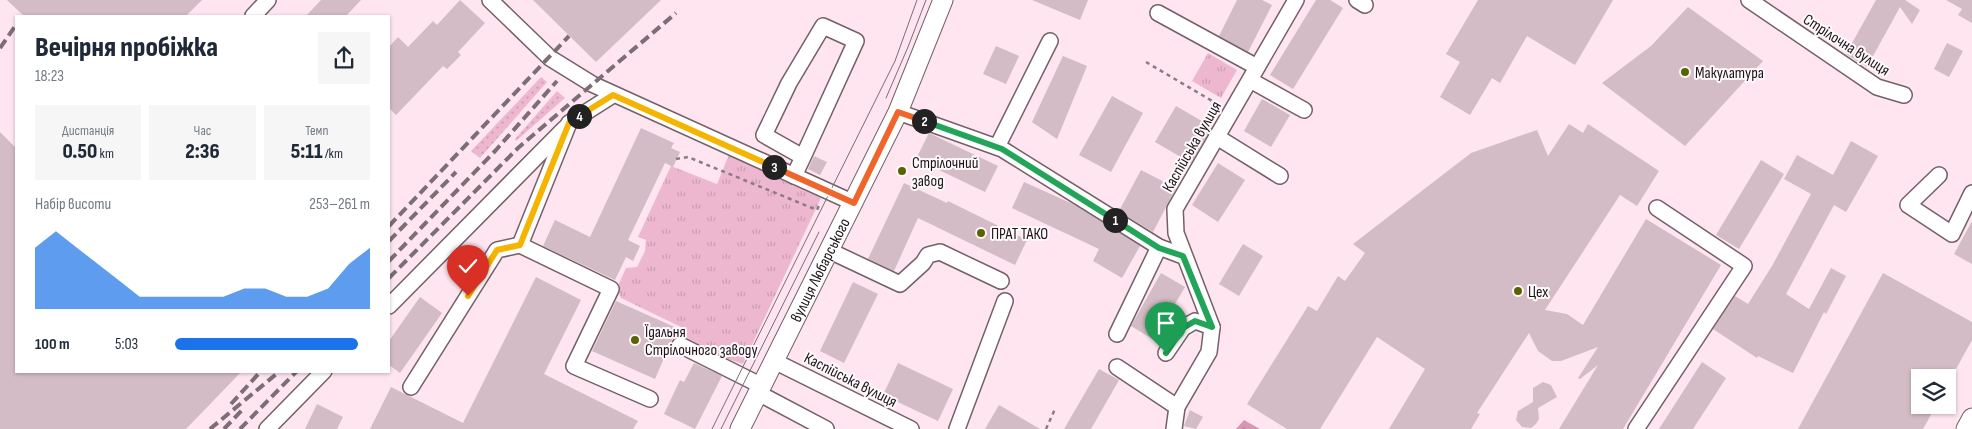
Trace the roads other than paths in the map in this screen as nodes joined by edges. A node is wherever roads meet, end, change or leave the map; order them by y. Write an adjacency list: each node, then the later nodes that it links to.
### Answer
1 (268, 0): 7 (street)
2 (490, 0): 10 (street)
3 (943, 0): 13 (main road, вулиця Любарського)
4 (1296, 0): 9 (street, Каспійська вулиця)
5 (1749, 0): 11 (street, Стрілочна вулиця)
6 (1158, 13): 9 (street)
7 (254, 15)
8 (1050, 41): 16 (street)
9 (1254, 74): 12 (street); 15 (street, Каспійська вулиця)
10 (613, 95): 14 (street); 19 (street)
11 (1904, 95)
12 (1304, 110)
13 (898, 112): 16 (street); 22 (main road, вулиця Любарського)
14 (569, 123): 24 (street); 30 (street)
15 (1217, 137): 20 (street); 27 (street, Каспійська вулиця)
16 (997, 147): 25 (street)
17 (803, 157): 17 (street); 19 (street)
18 (1939, 174): 21 (street)
19 (794, 176): 22 (street)
20 (1280, 176)
21 (1972, 193)
22 (854, 203): 26 (main road, вулиця Любарського)
23 (1657, 208): 49 (street)
24 (520, 245): 38 (street); 40 (street)
25 (1159, 248): 27 (street); 32 (street)
26 (830, 251): 28 (street); 35 (main road, вулиця Любарського)
27 (1183, 256): 31 (street, Каспійська вулиця)
28 (1001, 281)
29 (1005, 301): 47 (street)
30 (390, 305)
31 (1212, 327): 34 (street); 41 (street, Каспійська вулиця)
32 (1117, 334)
33 (680, 345): 39 (street)
34 (1166, 353)
35 (774, 361): 39 (main road, вулиця Любарського); 46 (street, Каспійська вулиця)
36 (1117, 367): 41 (street)
37 (322, 373): 44 (street)
38 (410, 387)
39 (760, 389): 43 (street); 45 (main road, вулиця Любарського)
40 (650, 399)
41 (1177, 407): 48 (street, Каспійська вулиця)
42 (1972, 418): 50 (main road)
43 (819, 427)
44 (268, 429)
45 (740, 429)
46 (911, 429)
47 (957, 429)
48 (1174, 429)
49 (1636, 429)
50 (1966, 429)

